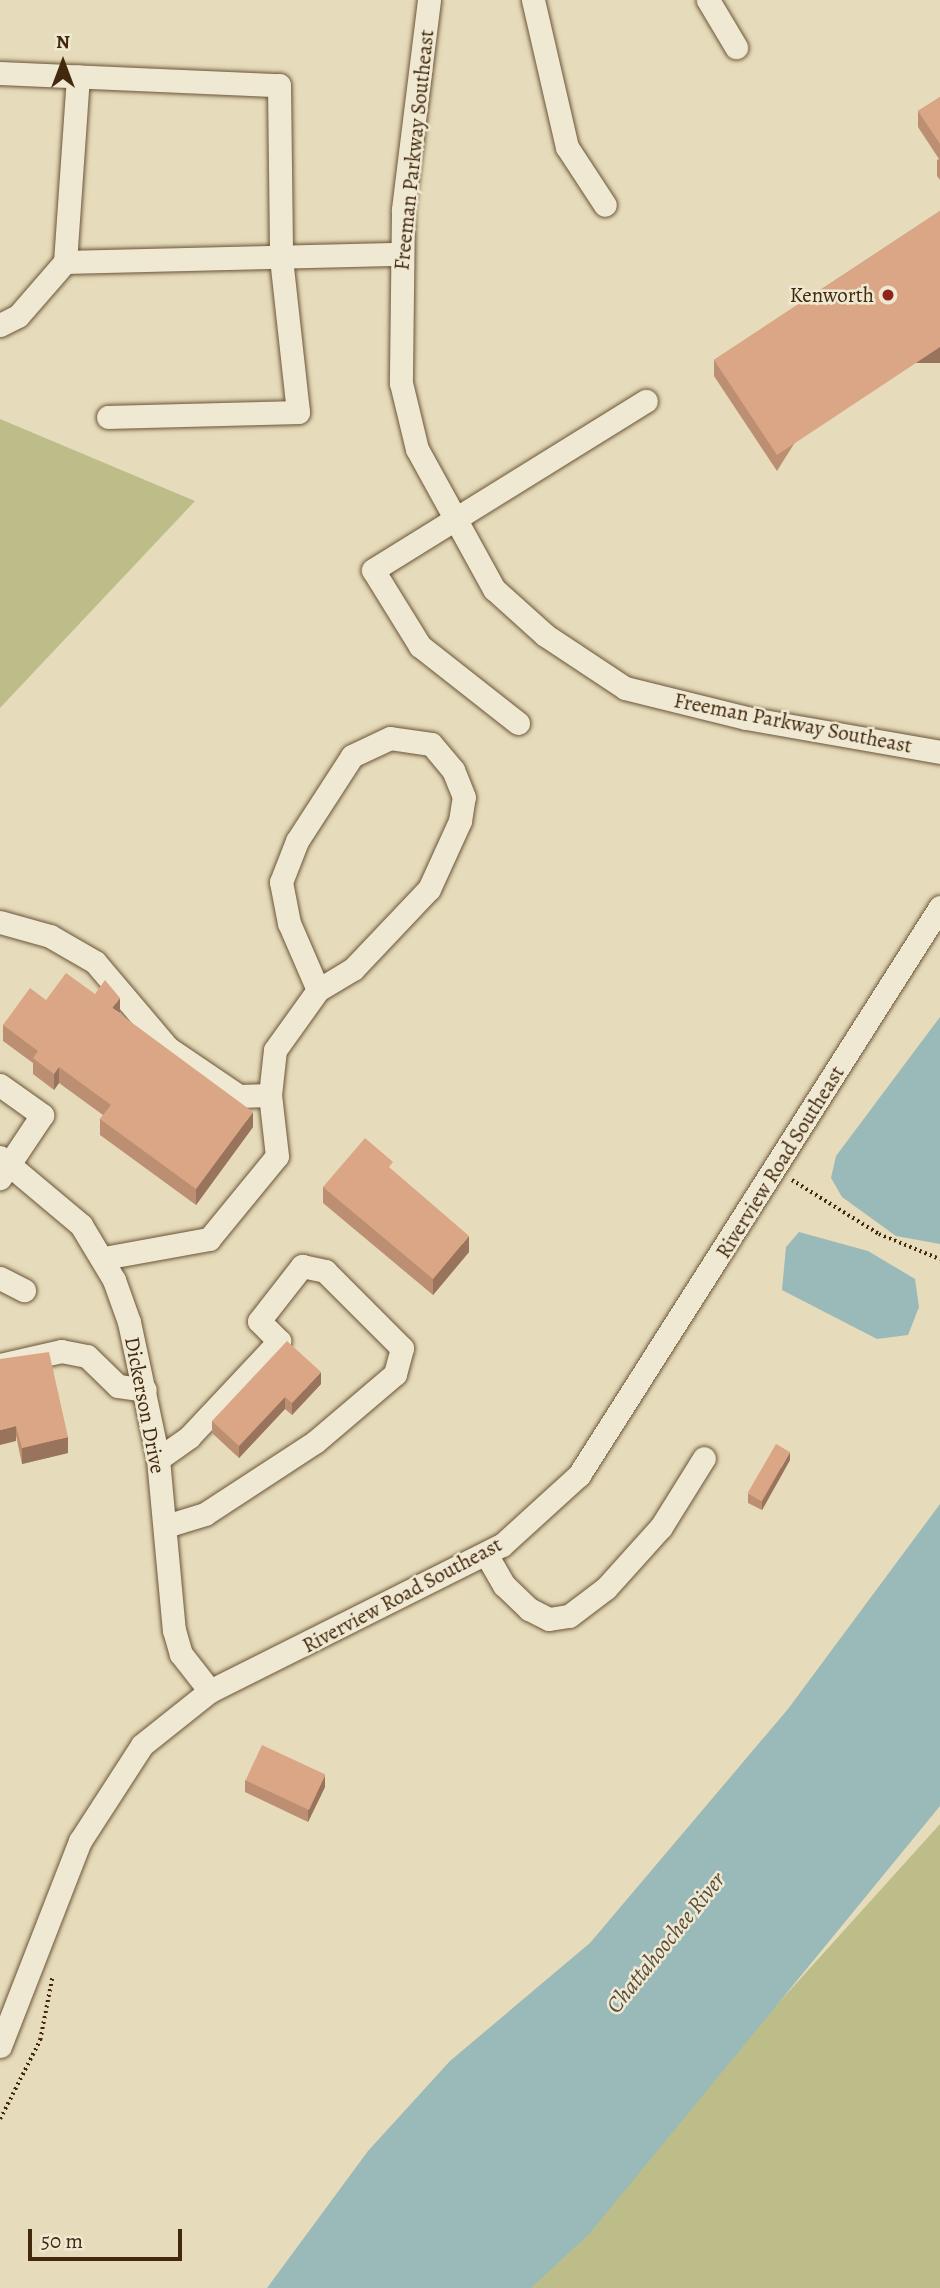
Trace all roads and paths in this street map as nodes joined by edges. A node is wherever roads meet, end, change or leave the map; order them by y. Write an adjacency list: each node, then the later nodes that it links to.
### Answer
1 (429, 0): 8 (street, Freeman Parkway Southeast)
2 (533, 0): 7 (street)
3 (708, 0): 4 (street)
4 (736, 47)
5 (0, 73): 6 (street)
6 (78, 76): 9 (street); 10 (street)
7 (605, 205)
8 (401, 254): 9 (street); 14 (street, Freeman Parkway Southeast)
9 (281, 258): 10 (street); 13 (street)
10 (65, 262): 11 (street)
11 (0, 325)
12 (646, 401): 14 (street)
13 (108, 418)
14 (456, 516): 15 (street); 16 (street, Freeman Parkway Southeast)
15 (518, 723)
16 (940, 752)
17 (940, 907): 23 (street, Riverview Road Southeast)
18 (0, 922): 21 (street)
19 (318, 990): 19 (street); 21 (street)
20 (0, 1086): 22 (street)
21 (270, 1095): 24 (street)
22 (3, 1166): 24 (street, Dickerson Drive)
23 (775, 1170): 25 (path); 33 (street, Riverview Road Southeast)
24 (104, 1258): 29 (street, Dickerson Drive)
25 (940, 1259)
26 (0, 1278): 27 (street)
27 (24, 1290)
28 (0, 1365): 29 (street)
29 (145, 1390): 31 (street, Dickerson Drive)
30 (704, 1458): 33 (street)
31 (158, 1459): 32 (street, Dickerson Drive); 32 (street)
32 (166, 1527): 34 (street, Dickerson Drive)
33 (486, 1554): 34 (street, Riverview Road Southeast)
34 (210, 1691): 36 (street, Riverview Road Southeast)
35 (52, 1978): 38 (path)
36 (10, 1992): 37 (street, Riverview Road Southeast)
37 (0, 2046)
38 (0, 2119)

